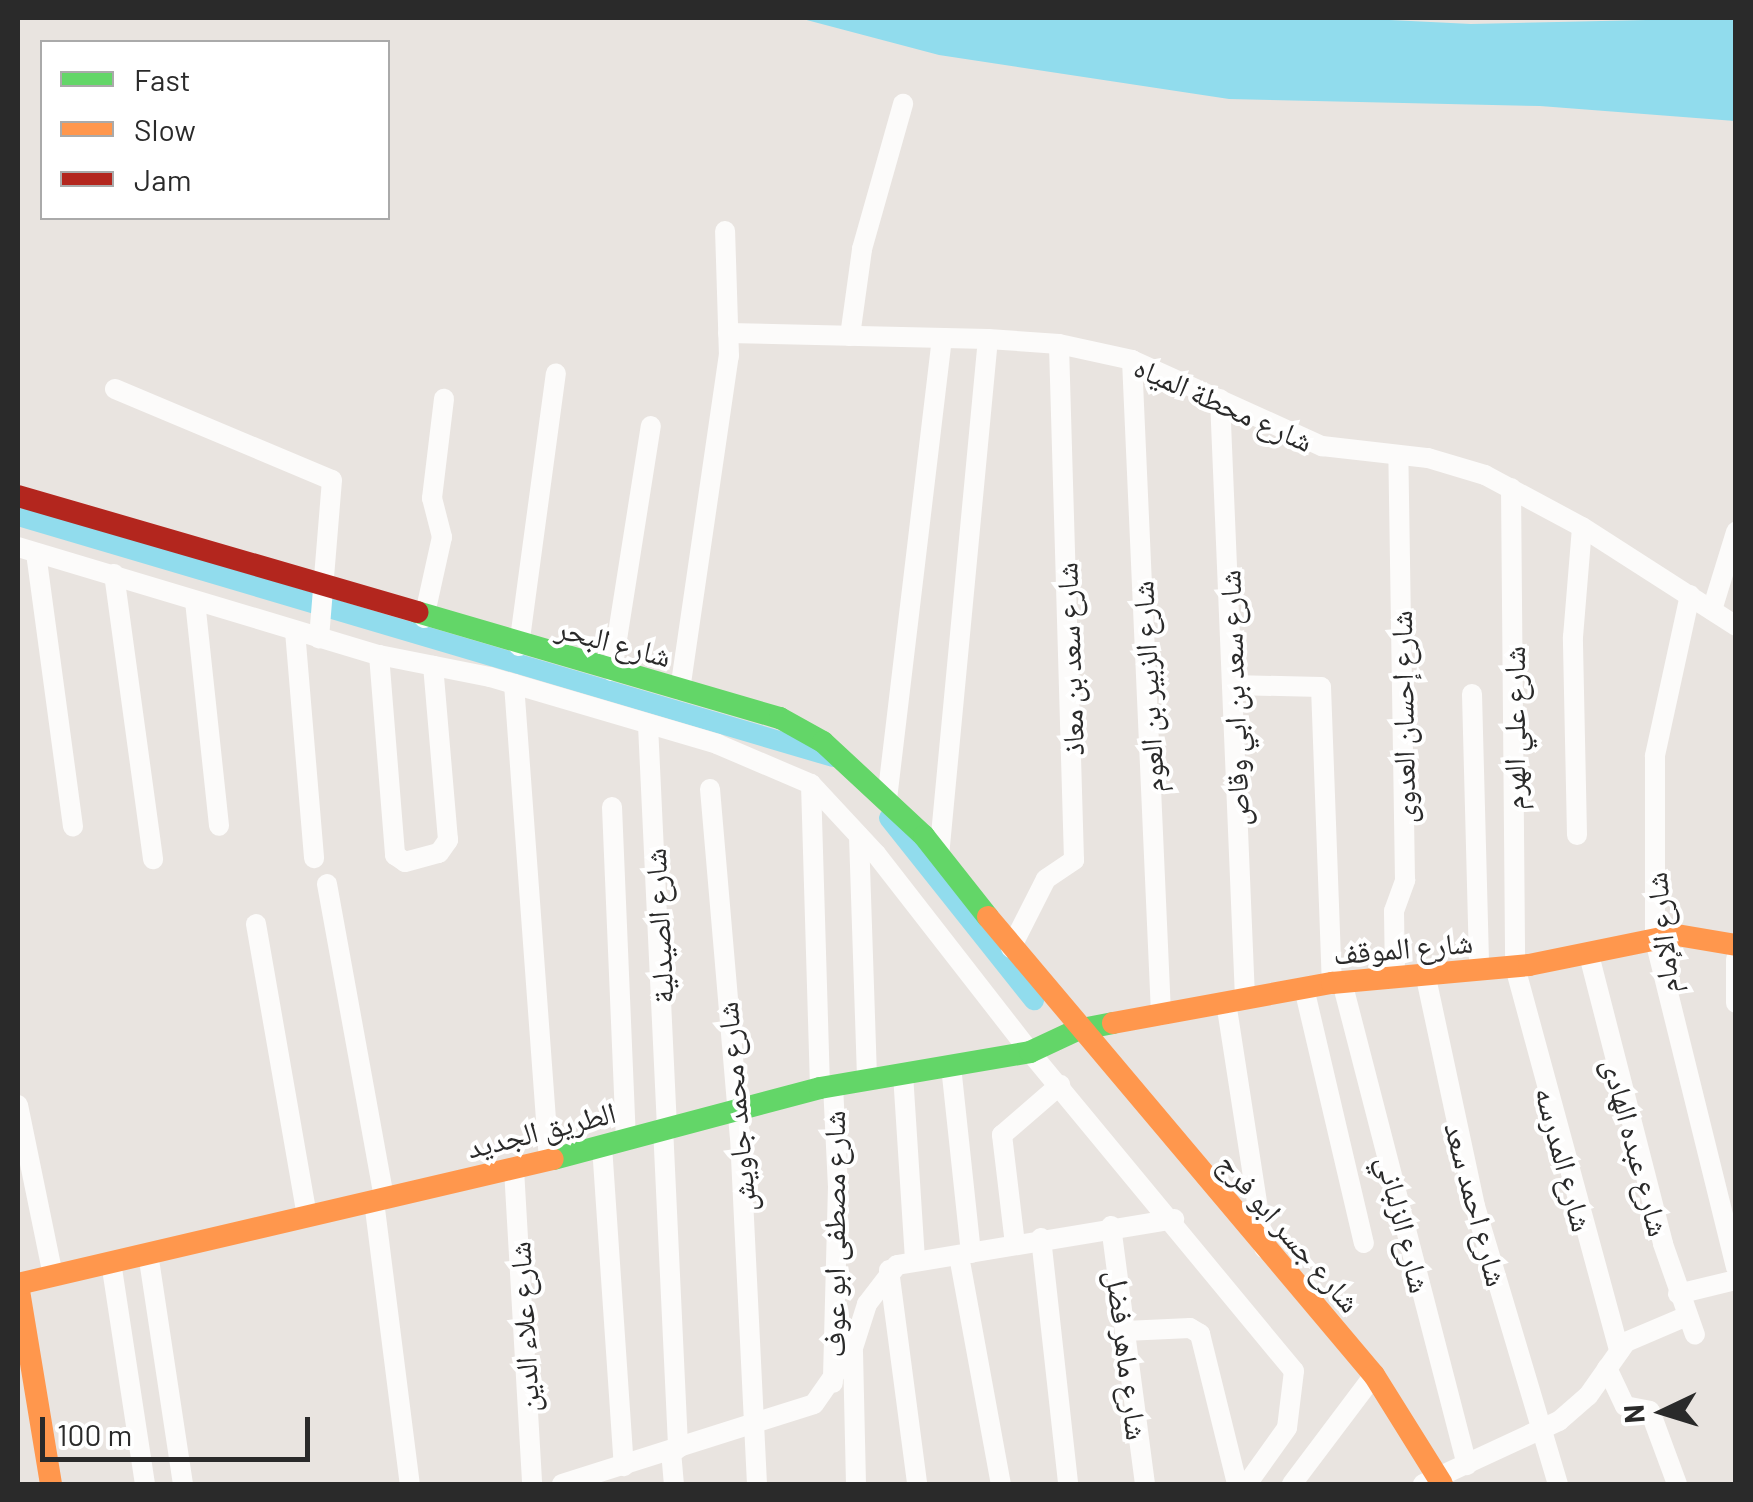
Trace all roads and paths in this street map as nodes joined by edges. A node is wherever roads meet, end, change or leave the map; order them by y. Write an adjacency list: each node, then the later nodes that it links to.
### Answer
1 (903, 104): 4 (street)
2 (726, 231): 3 (street)
3 (728, 333): 4 (street, شارع محطة المياه); 35 (street)
4 (850, 336): 5 (street, شارع محطة المياه)
5 (942, 339): 6 (street, شارع محطة المياه); 40 (street)
6 (988, 339): 7 (street, شارع محطة المياه); 46 (street)
7 (1059, 344): 8 (street, شارع محطة المياه); 53 (street, شارع سعد بن معاذ)
8 (1132, 360): 12 (street, شارع محطة المياه); 64 (street, شارع الزبير بن العوم)
9 (556, 374): 29 (street)
10 (115, 389): 21 (street)
11 (444, 399): 25 (street)
12 (1220, 399): 14 (street, شارع محطة المياه); 34 (street, شارع سعد بن ابي وقاص)
13 (652, 426): 32 (street)
14 (1398, 456): 15 (street, شارع محطة المياه); 59 (street, شارع إحسان العدوى)
15 (1511, 488): 17 (street, شارع محطة المياه); 56 (street, شارع علي الهرم)
16 (18, 496): 21 (street, شارع البحر)
17 (1582, 527): 22 (street, شارع محطة المياه); 44 (street)
18 (1736, 532): 24 (street)
19 (27, 550): 20 (street); 43 (street)
20 (114, 574): 23 (street); 48 (street)
21 (324, 588): 25 (street, شارع البحر); 28 (street)
22 (1690, 595): 24 (street, شارع محطة المياه); 51 (street, شارع الإمام)
23 (196, 601): 27 (street); 42 (street)
24 (1712, 610): 26 (street, شارع محطة المياه)
25 (424, 618): 29 (street, شارع البحر)
26 (1736, 626)
27 (295, 631): 28 (street); 47 (street)
28 (319, 638): 30 (street)
29 (519, 646): 32 (street, شارع البحر)
30 (379, 655): 31 (street); 31 (street)
31 (433, 666): 33 (street)
32 (612, 671): 35 (street, شارع البحر)
33 (514, 684): 37 (street); 77 (street)
34 (1232, 684): 60 (street, شارع الزلباني); 62 (street, شارع سعد بن ابي وقاص)
35 (680, 690): 40 (street, شارع البحر)
36 (1472, 694): 57 (street)
37 (648, 725): 38 (street); 74 (street, شارع الصيدلية)
38 (810, 784): 45 (street); 71 (street, شارع مصطفى ابو عوف)
39 (710, 790): 73 (street, شارع محمد جاويش)
40 (886, 798): 46 (street, شارع البحر)
41 (612, 807): 75 (street)
42 (219, 826)
43 (73, 827)
44 (1577, 835)
45 (859, 836): 66 (street); 69 (street)
46 (939, 856): 53 (street, شارع البحر)
47 (314, 858)
48 (154, 859)
49 (328, 884): 79 (street)
50 (256, 924): 81 (street)
51 (1656, 940): 52 (street, شارع الموقف); 54 (street, شارع الموقف); 80 (street, شارع الإمام)
52 (1736, 944)
53 (1011, 948): 65 (street, شارع البحر)
54 (1589, 955): 56 (street, شارع الموقف); 97 (street, شارع عبده الهادى)
55 (1736, 959): 63 (street)
56 (1515, 967): 57 (street, شارع الموقف); 100 (street, شارع المدرسه)
57 (1479, 969): 58 (street, شارع الموقف)
58 (1425, 973): 59 (street, شارع الموقف); 104 (street, شارع احمد سعد)
59 (1396, 976): 60 (street, شارع الموقف)
60 (1337, 982): 61 (street, شارع الموقف); 106 (street, شارع الزلباني)
61 (1304, 988): 62 (street, شارع الموقف); 85 (street)
62 (1236, 1000): 64 (street, شارع الموقف); 87 (street, شارع سعد بن ابي وقاص)
63 (1736, 1003)
64 (1161, 1014): 65 (street, شارع الموقف)
65 (1077, 1030): 66 (street, الطريق الجديد); 87 (street, شارع جسر ابو فرج)
66 (1030, 1052): 67 (street, الطريق الجديد); 70 (street)
67 (952, 1066): 68 (street, الطريق الجديد); 89 (street)
68 (902, 1074): 69 (street, الطريق الجديد); 90 (street)
69 (867, 1080): 71 (street, الطريق الجديد)
70 (1060, 1085): 82 (street); 86 (street)
71 (826, 1087): 73 (street, الطريق الجديد); 102 (street, شارع مصطفى ابو عوف)
72 (18, 1105): 94 (street)
73 (736, 1108): 74 (street, الطريق الجديد); 103 (street, شارع محمد جاويش)
74 (665, 1127): 75 (street, الطريق الجديد); 105 (street, شارع الصيدلية)
75 (626, 1140): 76 (street, الطريق الجديد)
76 (602, 1146): 77 (street, الطريق الجديد); 107 (street)
77 (549, 1160): 78 (street, الطريق الجديد)
78 (514, 1169): 79 (street, الطريق الجديد); 113 (street, شارع علاء الدين)
79 (379, 1200): 81 (street, الطريق الجديد); 112 (street)
80 (1729, 1214): 92 (street, شارع الإمام)
81 (306, 1216): 88 (street, الطريق الجديد)
82 (1174, 1219): 83 (street); 123 (street)
83 (1111, 1226): 84 (street); 98 (street, شارع ماهر فضل)
84 (1041, 1238): 86 (street); 120 (street)
85 (1364, 1243)
86 (1014, 1244): 89 (street)
87 (1265, 1250): 101 (street, شارع جسر ابو فرج)
88 (148, 1254): 91 (street, الطريق الجديد); 111 (street)
89 (965, 1254): 90 (street); 119 (street)
90 (915, 1260): 93 (street)
91 (110, 1262): 94 (street, الطريق الجديد); 110 (street)
92 (1736, 1266)
93 (889, 1270): 99 (street); 118 (street)
94 (53, 1275): 96 (street, الطريق الجديد)
95 (1736, 1280): 97 (street)
96 (18, 1284): 109 (street)
97 (1678, 1294): 100 (street, شارع عبده الهادى)
98 (1125, 1331): 121 (street, شارع ماهر فضل); 122 (street)
99 (853, 1348): 102 (street); 117 (street)
100 (1613, 1360): 104 (street); 126 (street, شارع المدرسه)
101 (1374, 1375): 108 (street, شارع جسر ابو فرج); 124 (street)
102 (833, 1383): 103 (street)
103 (752, 1426): 105 (street); 116 (street, شارع محمد جاويش)
104 (1544, 1432): 106 (street); 125 (street, شارع احمد سعد)
105 (674, 1450): 107 (street); 115 (street, شارع الصيدلية)
106 (1467, 1465): 108 (street)
107 (620, 1472): 114 (street)
108 (1435, 1482)
109 (51, 1484)
110 (145, 1484)
111 (183, 1484)
112 (410, 1484)
113 (532, 1484)
114 (562, 1484)
115 (674, 1484)
116 (757, 1484)
117 (856, 1484)
118 (917, 1484)
119 (1002, 1484)
120 (1068, 1484)
121 (1145, 1484)
122 (1237, 1484)
123 (1247, 1484)
124 (1292, 1484)
125 (1558, 1484)
126 (1677, 1484)

